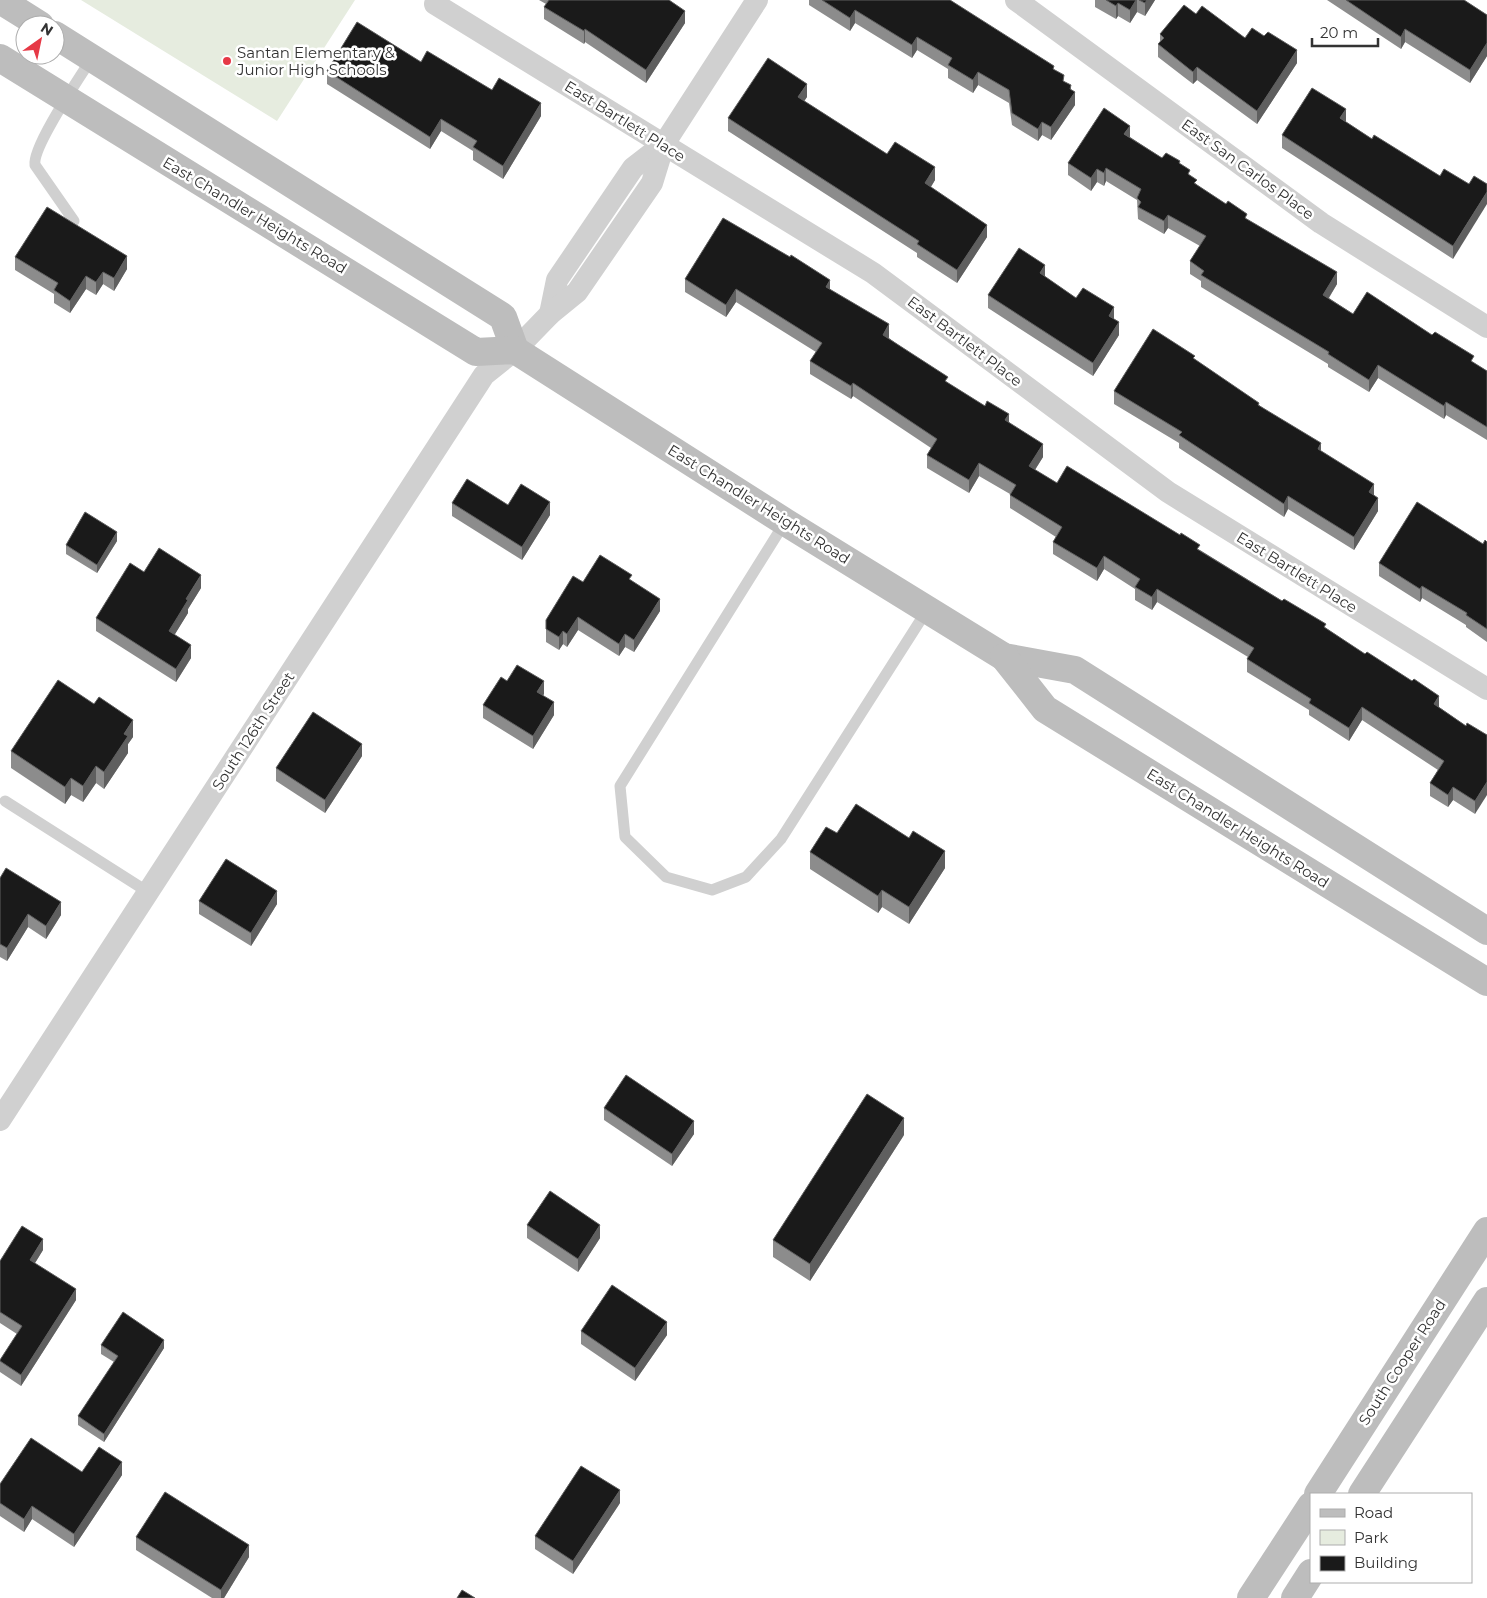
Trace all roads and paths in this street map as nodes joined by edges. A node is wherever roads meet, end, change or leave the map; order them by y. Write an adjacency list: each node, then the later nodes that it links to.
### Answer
1 (0, 0): 5 (main road)
2 (757, 0): 10 (street)
3 (1016, 0): 12 (street, East San Carlos Place)
4 (435, 4): 10 (street, East Bartlett Place)
5 (24, 15)
6 (65, 41): 8 (main road)
7 (0, 58): 9 (main road, East Chandler Heights Road)
8 (92, 58): 9 (lane); 13 (main road)
9 (66, 100): 11 (lane); 13 (main road, East Chandler Heights Road)
10 (664, 144): 13 (street, South 126th Street); 17 (street, East Bartlett Place)
11 (74, 221)
12 (1487, 326)
13 (515, 350): 14 (main road, East Chandler Heights Road); 19 (street, South 126th Street)
14 (786, 522): 15 (main road, East Chandler Heights Road); 15 (lane)
15 (927, 610): 16 (main road, East Chandler Heights Road)
16 (1004, 657): 20 (main road, East Chandler Heights Road); 21 (main road, East Chandler Heights Road)
17 (1487, 689)
18 (5, 801): 19 (lane)
19 (148, 892): 22 (street, South 126th Street)
20 (1487, 931)
21 (1487, 982)
22 (0, 1120)
23 (1487, 1230): 25 (main road, South Cooper Road)
24 (1487, 1301): 26 (main road)
25 (1319, 1493)
26 (1363, 1493)
27 (1310, 1508): 29 (main road)
28 (1310, 1575): 30 (main road)
29 (1252, 1598)
30 (1295, 1598)

